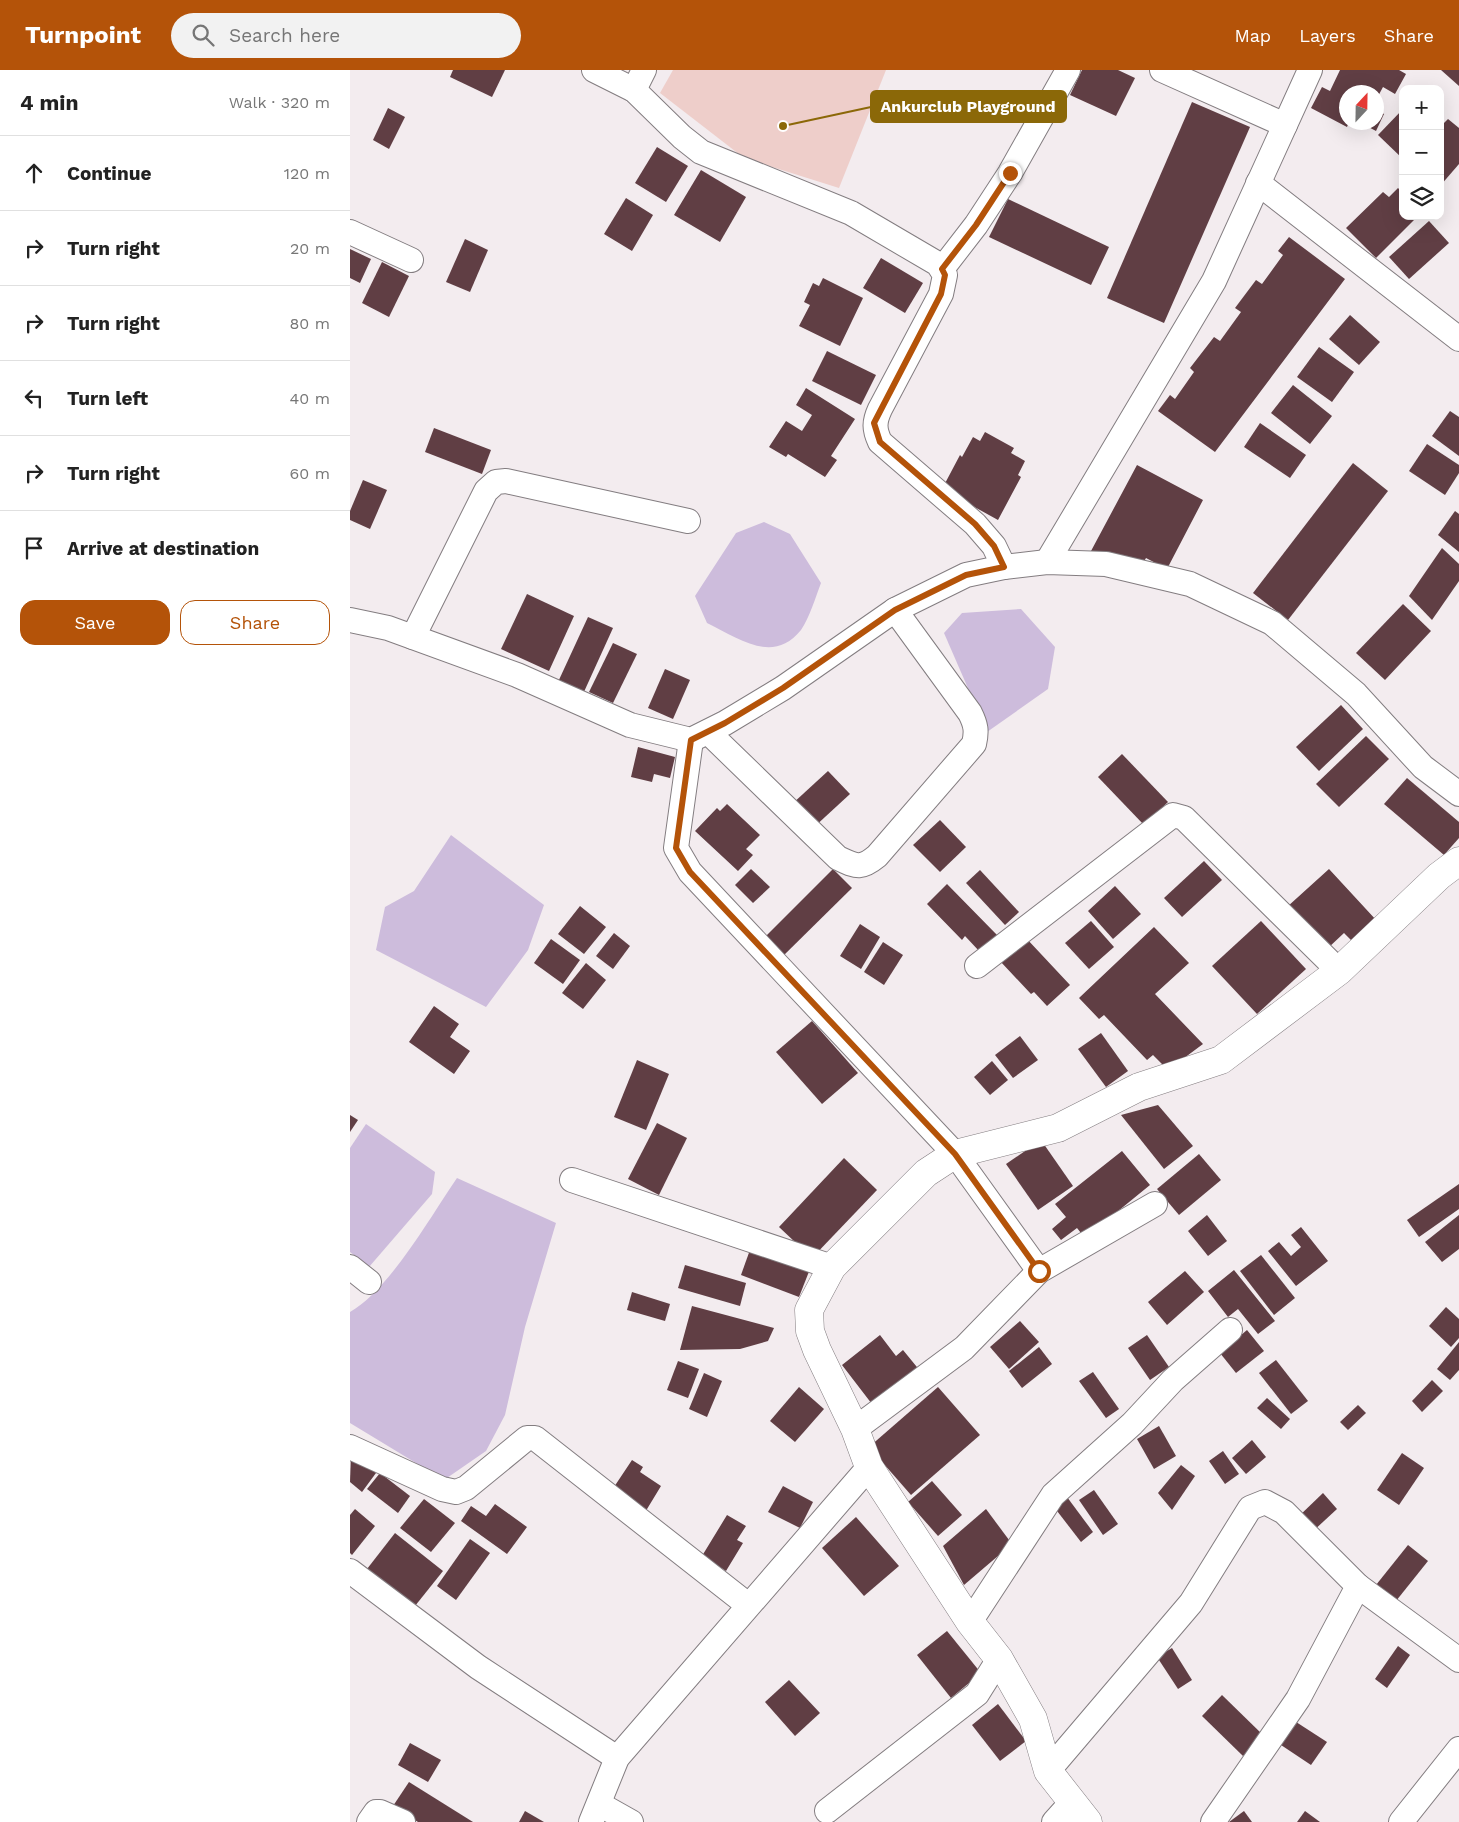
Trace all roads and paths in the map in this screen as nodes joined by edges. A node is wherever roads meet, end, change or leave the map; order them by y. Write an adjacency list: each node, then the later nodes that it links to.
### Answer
1 (594, 70): 5 (street)
2 (1068, 70): 10 (street)
3 (1162, 70): 6 (street)
4 (1310, 70): 6 (street)
5 (639, 80): 10 (street)
6 (1285, 125): 7 (street)
7 (1258, 183): 11 (street); 13 (street)
8 (350, 232): 9 (street)
9 (411, 260)
10 (942, 269): 14 (street)
11 (1459, 340)
12 (688, 521): 17 (street)
13 (1047, 562): 14 (street); 19 (street)
14 (1004, 567): 15 (street)
15 (895, 610): 18 (street); 18 (street)
16 (350, 620): 17 (street)
17 (413, 637): 18 (street)
18 (700, 736): 23 (street)
19 (1459, 794)
20 (1459, 861): 22 (street)
21 (977, 966): 22 (street)
22 (1339, 971): 23 (street)
23 (955, 1154): 27 (street); 28 (street)
24 (572, 1180): 27 (street)
25 (1155, 1204): 28 (street)
26 (350, 1267): 29 (street)
27 (832, 1268): 31 (street)
28 (1039, 1271): 31 (street)
29 (369, 1282)
30 (1230, 1330): 37 (street)
31 (855, 1429): 33 (street)
32 (350, 1447): 36 (street)
33 (869, 1467): 36 (street); 37 (street)
34 (350, 1571): 41 (street)
35 (1358, 1586): 39 (street); 42 (street); 50 (street)
36 (748, 1605): 41 (street)
37 (970, 1622): 38 (street)
38 (999, 1659): 42 (street); 43 (street)
39 (1459, 1660)
40 (1459, 1749): 51 (street)
41 (617, 1758): 45 (street)
42 (1048, 1771): 44 (street)
43 (827, 1811)
44 (1080, 1812): 49 (street)
45 (595, 1813): 48 (street)
46 (369, 1822): 47 (street)
47 (403, 1822)
48 (631, 1822)
49 (1054, 1822)
50 (1213, 1822)
51 (1401, 1822)

